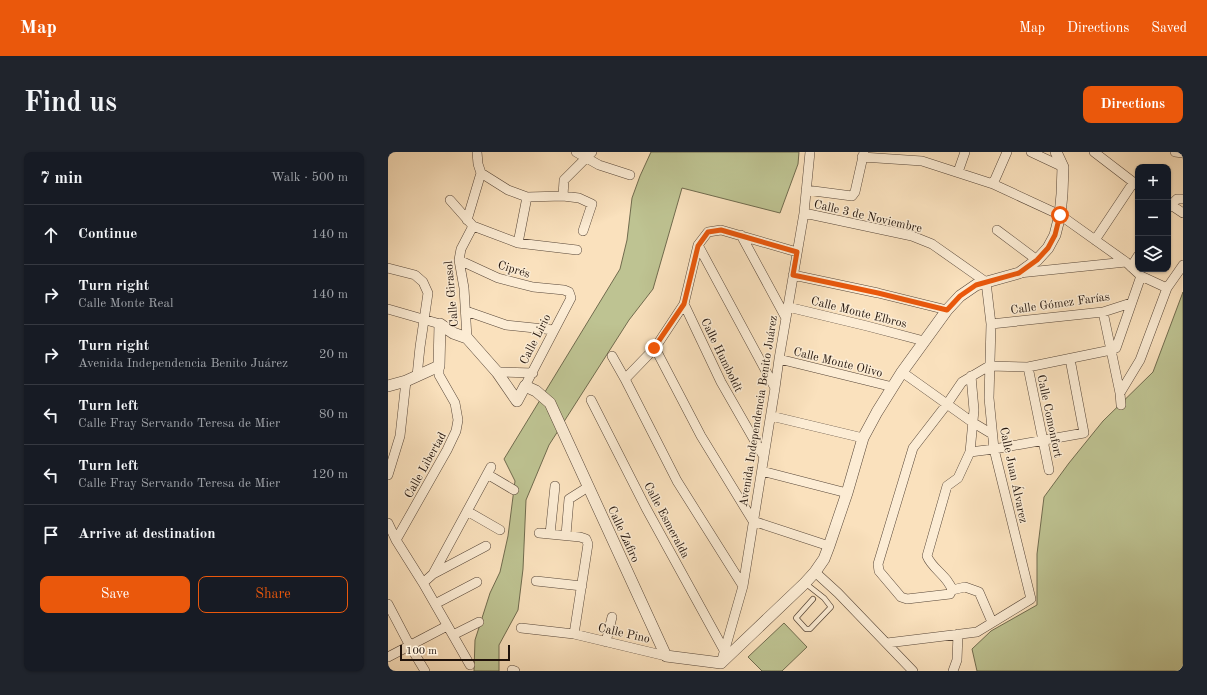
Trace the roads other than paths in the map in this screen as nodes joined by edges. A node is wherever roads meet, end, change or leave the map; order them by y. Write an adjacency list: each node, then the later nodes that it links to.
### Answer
1 (477, 152): 16 (street)
2 (576, 152): 12 (street)
3 (810, 152): 21 (street, Avenida Independencia Benito Juárez)
4 (965, 152): 15 (street)
5 (1007, 152): 19 (street)
6 (1031, 152): 14 (street)
7 (1056, 152): 14 (street)
8 (1094, 152): 18 (street)
9 (1175, 152): 10 (street)
10 (1183, 153)
11 (863, 154): 13 (street); 21 (street)
12 (590, 155): 17 (street); 22 (street)
13 (923, 157): 15 (street)
14 (1063, 167): 30 (street)
15 (958, 172): 19 (street)
16 (482, 174): 23 (street); 31 (street, Calle Girasol)
17 (630, 175)
18 (1135, 183)
19 (992, 184): 30 (street)
20 (1135, 185): 35 (street)
21 (806, 190): 28 (street, Avenida Independencia Benito Juárez)
22 (563, 196): 23 (street); 33 (street)
23 (527, 197): 36 (street)
24 (1183, 199): 26 (street)
25 (450, 200): 31 (street)
26 (1171, 204)
27 (1171, 207): 29 (street)
28 (804, 213): 39 (street, Avenida Independencia Benito Juárez); 49 (street, Calle 3 de Noviembre)
29 (1183, 213)
30 (1060, 215): 35 (street); 42 (street)
31 (470, 223): 36 (street); 41 (street, Calle Girasol)
32 (997, 230): 42 (street)
33 (583, 231)
34 (741, 235): 37 (street); 39 (street); 59 (street)
35 (1095, 240): 43 (street)
36 (518, 243): 38 (street)
37 (698, 246): 53 (street); 83 (street)
38 (577, 250)
39 (797, 252): 47 (street, Avenida Independencia Benito Juárez)
40 (1135, 259): 43 (street)
41 (460, 260): 51 (street, Ciprés); 57 (street, Calle Girasol)
42 (1037, 260): 46 (street)
43 (1129, 264): 46 (street); 48 (street)
44 (1183, 265): 50 (street)
45 (388, 268): 60 (street)
46 (1019, 273): 49 (street)
47 (793, 275): 54 (street, Avenida Independencia Benito Juárez); 56 (street)
48 (1141, 276): 50 (street); 52 (street)
49 (986, 282): 56 (street); 62 (street, Calle Juan Álvarez)
50 (1166, 288): 85 (street)
51 (564, 290): 63 (street, Calle Lirio)
52 (1131, 303): 58 (street, Calle Gómez Farías); 67 (street)
53 (684, 304): 66 (street); 96 (street, Calle Humboldt)
54 (788, 307): 59 (street, Avenida Independencia Benito Juárez); 65 (street, Calle Monte Elbros)
55 (388, 309): 60 (street)
56 (947, 310): 65 (street)
57 (466, 311): 63 (street); 64 (street, Calle Girasol)
58 (1103, 312): 62 (street, Calle Gómez Farías); 67 (street)
59 (786, 318): 69 (street, Avenida Independencia Benito Juárez)
60 (424, 320): 61 (street); 77 (street)
61 (440, 324): 64 (street); 71 (street)
62 (991, 324): 72 (street, Calle Juan Álvarez)
63 (554, 330): 76 (street, Calle Lirio)
64 (467, 338): 74 (street)
65 (924, 341): 75 (street)
66 (654, 348): 79 (street); 105 (street)
67 (1111, 350): 70 (street); 85 (street)
68 (612, 356): 79 (street)
69 (779, 359): 83 (street, Avenida Independencia Benito Juárez); 84 (street, Calle Monte Olivo)
70 (1070, 359): 73 (street); 93 (street)
71 (438, 366): 77 (street); 111 (street, Calle Libertad)
72 (989, 366): 73 (street); 78 (street); 91 (street, Calle Juan Álvarez)
73 (1028, 367): 93 (street, Calle Comonfort)
74 (497, 372): 76 (street); 82 (street, Calle Lirio)
75 (902, 372): 84 (street); 87 (street)
76 (532, 373): 82 (street, Calle Lirio)
77 (417, 376): 80 (street)
78 (971, 376): 87 (street); 90 (street)
79 (625, 379): 121 (street)
80 (406, 380): 81 (street); 99 (street)
81 (388, 386)
82 (525, 386): 101 (street, Calle Zafiro)
83 (775, 388): 89 (street, Avenida Independencia Benito Juárez)
84 (893, 388): 92 (street)
85 (1120, 393): 88 (street)
86 (591, 400): 137 (street, Calle Esmeralda)
87 (947, 404): 90 (street); 122 (street)
88 (1120, 405)
89 (770, 416): 92 (street); 96 (street, Avenida Independencia Benito Juárez)
90 (972, 422): 91 (street); 95 (street)
91 (992, 434): 94 (street, Calle Juan Álvarez)
92 (863, 438): 103 (street)
93 (1043, 440): 94 (street); 97 (street, Calle Comonfort)
94 (994, 450): 95 (street); 128 (street, Calle Juan Álvarez)
95 (970, 452): 122 (street)
96 (764, 457): 98 (street, Avenida Independencia Benito Juárez)
97 (1049, 470)
98 (762, 471): 103 (street); 105 (street, Avenida Independencia Benito Juárez)
99 (388, 475)
100 (554, 486): 109 (street)
101 (588, 487): 110 (street); 138 (street, Calle Zafiro)
102 (514, 490): 104 (street)
103 (847, 493): 113 (street)
104 (467, 511): 107 (street); 115 (street)
105 (753, 521): 113 (street); 121 (street, Avenida Independencia Benito Juárez)
106 (388, 523): 111 (street)
107 (500, 530)
108 (538, 533): 109 (street)
109 (550, 534): 110 (street)
110 (566, 535): 120 (street)
111 (396, 540): 118 (street)
112 (486, 546): 115 (street)
113 (829, 546): 114 (street)
114 (815, 572): 119 (street); 135 (street)
115 (433, 574): 118 (street)
116 (536, 580): 120 (street)
117 (477, 582): 125 (street)
118 (423, 583): 125 (street)
119 (805, 583): 123 (lane); 141 (street)
120 (582, 586): 131 (street)
121 (743, 586): 137 (street, Avenida Independencia Benito Juárez)
122 (952, 590): 128 (street)
123 (813, 599)
124 (388, 604): 136 (street)
125 (435, 604): 129 (street)
126 (612, 617): 134 (street)
127 (479, 622): 133 (street)
128 (992, 622): 132 (street)
129 (448, 626): 133 (street); 136 (street)
130 (521, 628): 131 (street, Calle Pino)
131 (574, 634): 134 (street, Calle Pino)
132 (958, 634): 135 (street); 144 (street)
133 (453, 635): 140 (street)
134 (606, 642): 138 (street, Calle Pino)
135 (887, 643): 143 (street)
136 (410, 646): 139 (street); 142 (street)
137 (724, 650): 141 (street, Avenida Independencia Benito Juárez)
138 (666, 656): 141 (street, Calle Pino)
139 (388, 657)
140 (470, 665)
141 (721, 667)
142 (425, 671)
143 (913, 671)
144 (953, 671)

